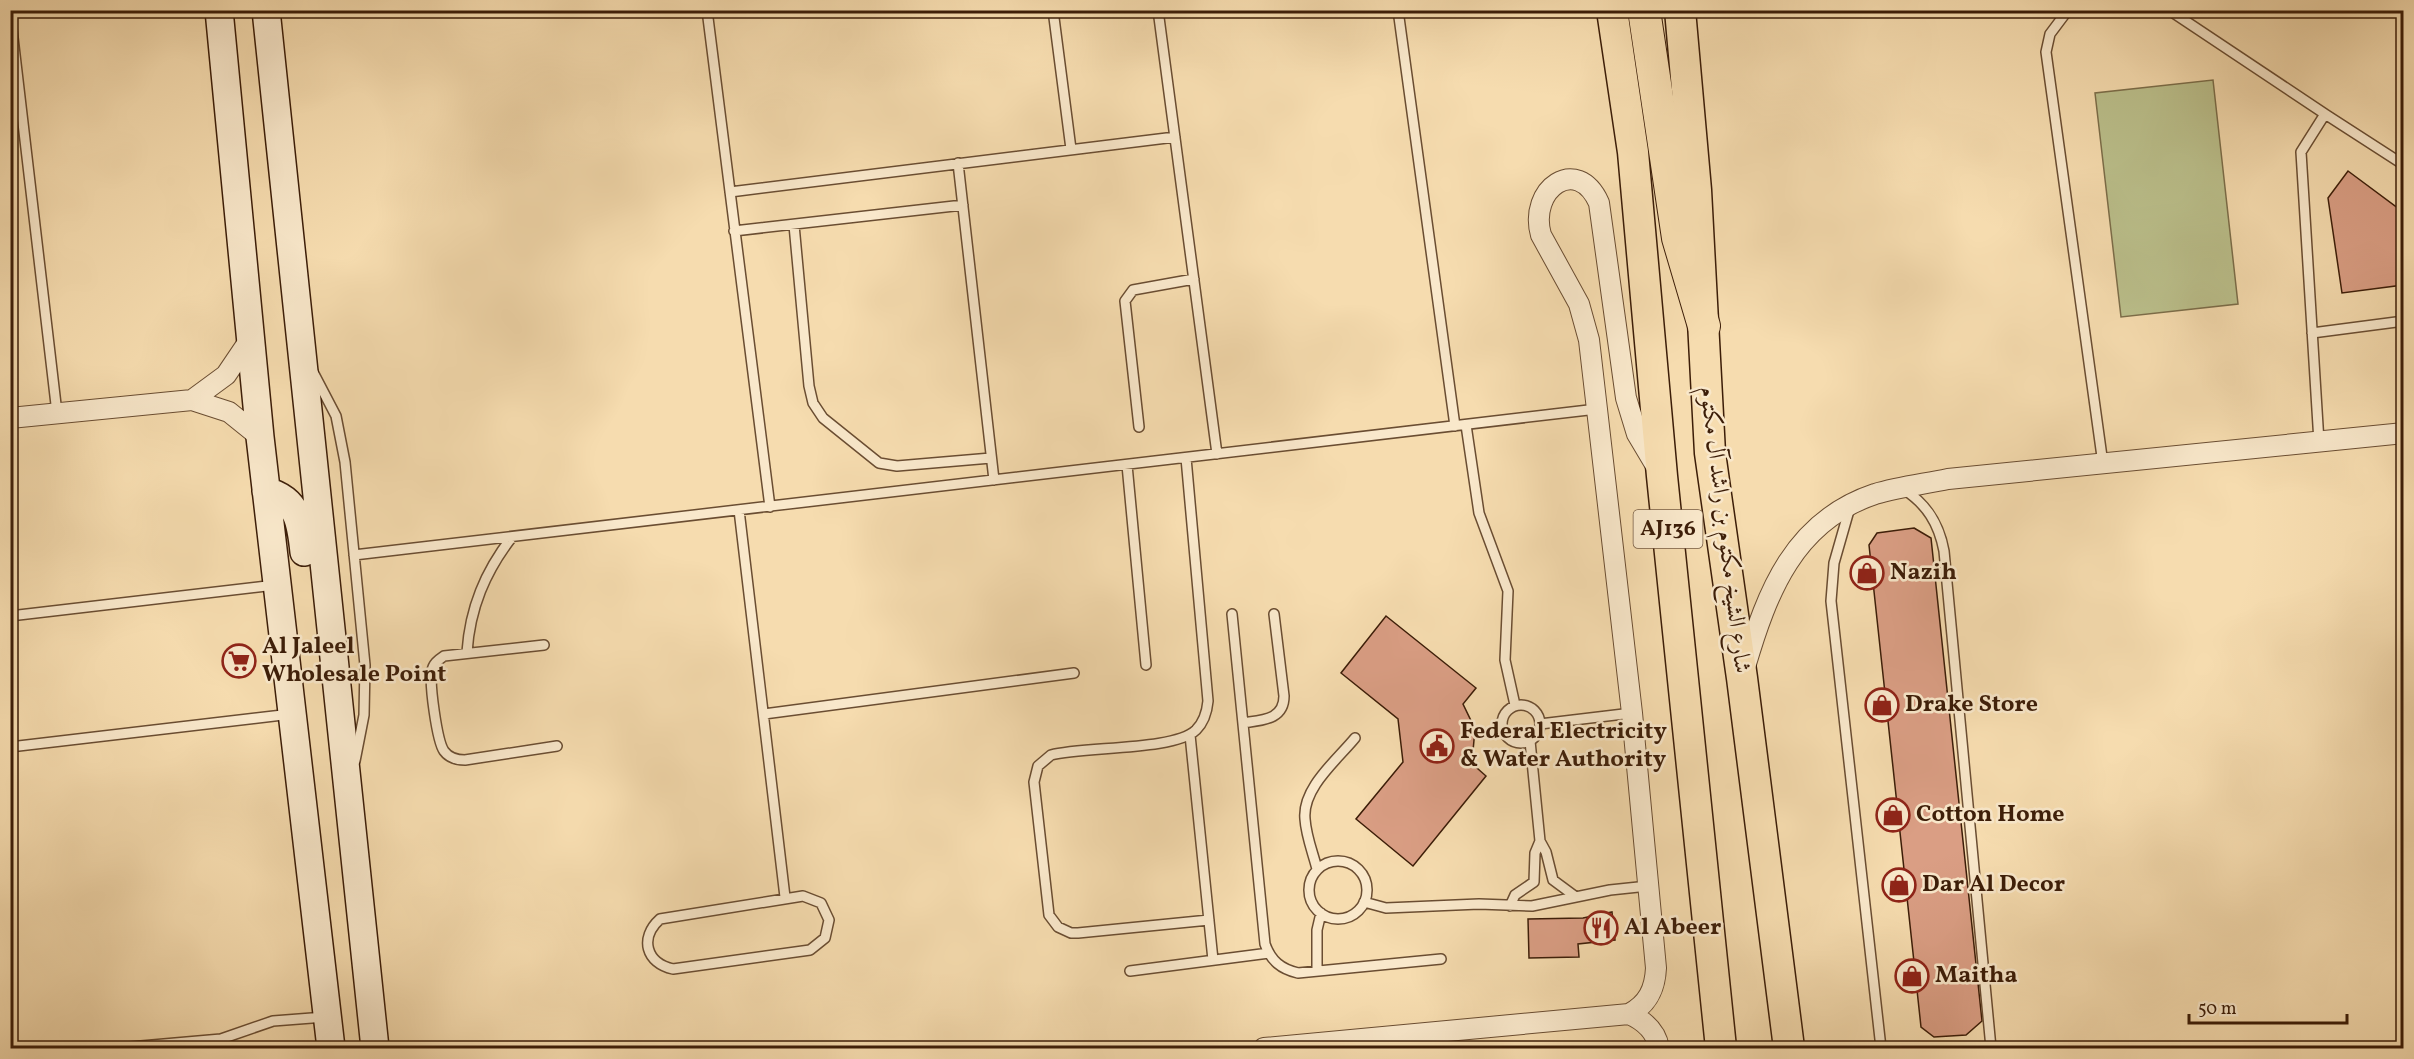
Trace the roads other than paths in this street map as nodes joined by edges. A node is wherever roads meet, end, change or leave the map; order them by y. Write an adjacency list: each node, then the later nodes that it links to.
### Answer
1 (219, 10): 26 (main road)
2 (266, 10): 27 (main road)
3 (706, 10): 18 (lane)
4 (1053, 10): 15 (lane)
5 (1158, 10): 14 (lane)
6 (1398, 10): 33 (lane)
7 (1612, 10): 43 (main road, AJ136)
8 (1644, 10): 24 (highway)
9 (1680, 10): 24 (main road, شارع الشيخ مكتوم بن راشد آل مكتوم / AJ136)
10 (2068, 10): 41 (lane)
11 (2169, 10): 13 (lane)
12 (10, 12): 30 (lane)
13 (2325, 114): 17 (lane); 25 (lane)
14 (1175, 137): 15 (lane); 22 (lane)
15 (1071, 149): 16 (lane)
16 (958, 163): 18 (lane); 19 (lane)
17 (2403, 165)
18 (730, 192): 21 (lane)
19 (963, 205): 20 (lane); 39 (lane)
20 (794, 225): 21 (lane); 39 (lane)
21 (734, 231): 48 (lane)
22 (1194, 279): 34 (lane); 38 (lane)
23 (2403, 321): 25 (lane)
24 (1704, 326): 60 (main road, شارع الشيخ مكتوم بن راشد آل مكتوم / AJ136)
25 (2312, 333): 37 (lane)
26 (249, 341): 28 (street); 36 (main road)
27 (300, 355): 51 (lane); 67 (main road)
28 (192, 400): 30 (street); 36 (street)
29 (1597, 409): 32 (lane); 43 (street); 62 (street)
30 (57, 413): 31 (street)
31 (10, 418)
32 (1466, 424): 33 (lane); 61 (lane)
33 (1455, 426): 38 (lane)
34 (1139, 427)
35 (2403, 433): 37 (street)
36 (260, 437): 46 (main road)
37 (2319, 442): 41 (street)
38 (1217, 454): 40 (lane)
39 (992, 458): 44 (lane)
40 (1186, 458): 42 (lane); 68 (lane)
41 (2103, 464): 45 (street)
42 (1126, 465): 44 (lane); 58 (lane)
43 (1662, 476): 95 (main road, AJ136)
44 (994, 480): 48 (lane)
45 (1901, 488): 47 (street); 98 (lane)
46 (266, 491): 52 (main road); 67 (main road)
47 (1852, 504): 60 (street); 97 (lane)
48 (770, 507): 49 (lane)
49 (739, 510): 50 (lane); 64 (lane)
50 (512, 537): 51 (lane); 57 (lane)
51 (354, 555): 73 (lane)
52 (277, 585): 55 (lane); 63 (main road)
53 (1232, 614): 65 (lane)
54 (1274, 614): 65 (lane)
55 (10, 616)
56 (544, 645): 57 (lane)
57 (467, 652): 71 (lane)
58 (1146, 665)
59 (1074, 673): 64 (lane)
60 (1742, 678): 96 (main road, شارع الشيخ مكتوم بن راشد آل مكتوم / AJ136)
61 (1515, 705): 66 (lane); 70 (lane)
62 (1632, 713): 66 (lane); 76 (street)
63 (293, 714): 72 (lane); 89 (main road)
64 (764, 714): 77 (lane)
65 (1243, 723): 83 (lane)
66 (1540, 724): 70 (lane)
67 (340, 728): 73 (main road)
68 (1190, 735): 82 (lane); 82 (lane)
69 (1355, 738): 75 (lane)
70 (1530, 741): 74 (lane)
71 (557, 746)
72 (10, 747)
73 (346, 786): 92 (main road)
74 (1540, 841): 78 (lane); 80 (lane)
75 (1317, 869): 79 (lane); 81 (lane)
76 (1648, 886): 78 (lane); 88 (street)
77 (785, 897): 77 (lane)
78 (1576, 897): 80 (lane)
79 (1364, 902): 80 (lane); 81 (lane)
80 (1509, 906)
81 (1321, 914): 87 (lane)
82 (1209, 920): 85 (lane)
83 (1269, 953): 85 (lane); 87 (lane)
84 (1441, 959): 87 (lane)
85 (1214, 960): 86 (lane)
86 (1130, 971)
87 (1317, 971)
88 (1629, 1014): 93 (street); 94 (street)
89 (327, 1017): 90 (lane); 91 (main road)
90 (118, 1048)
91 (331, 1048)
92 (375, 1048)
93 (1264, 1048)
94 (1659, 1048)
95 (1721, 1048)
96 (1789, 1048)
97 (1881, 1048)
98 (1991, 1048)

